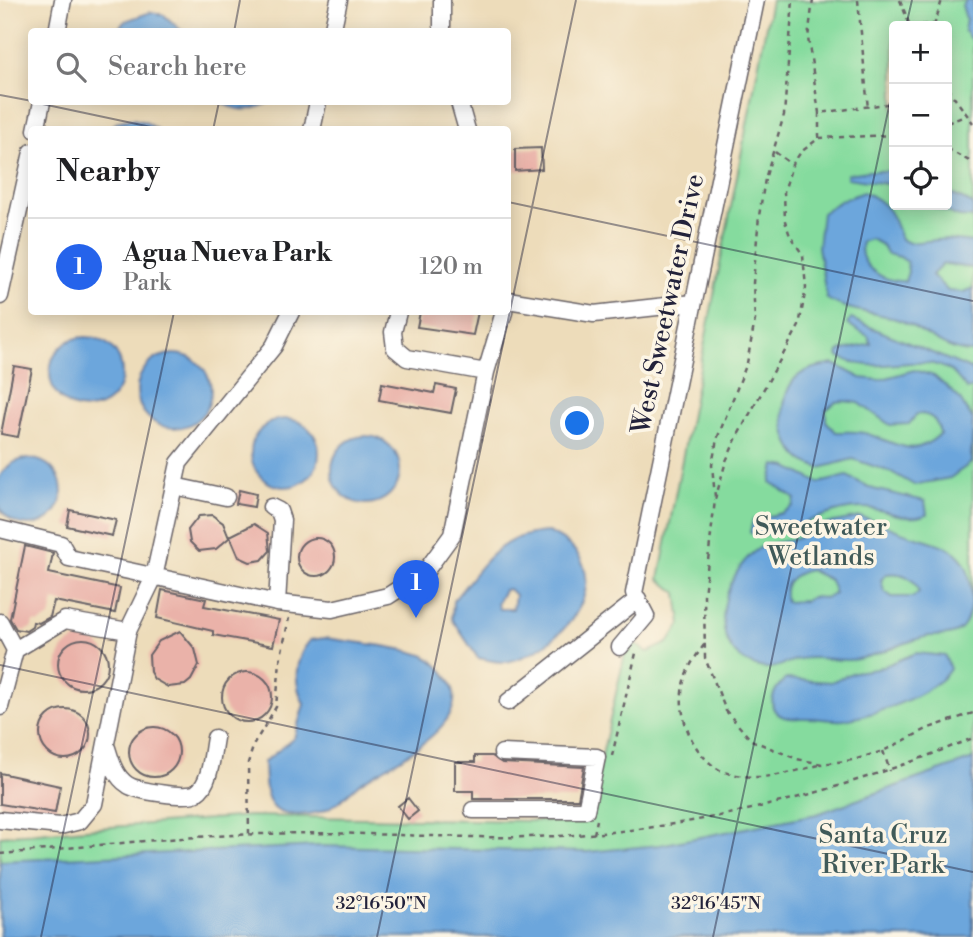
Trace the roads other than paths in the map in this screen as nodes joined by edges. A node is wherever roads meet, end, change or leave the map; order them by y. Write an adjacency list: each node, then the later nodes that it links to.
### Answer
1 (63, 0): 5 (street)
2 (339, 0): 6 (street)
3 (442, 0): 7 (street)
4 (756, 0): 17 (street, West Sweetwater Drive)
5 (58, 28)
6 (333, 28)
7 (442, 28)
8 (41, 105): 11 (street)
9 (317, 105): 12 (street)
10 (460, 105): 13 (street)
11 (37, 126)
12 (313, 126)
13 (466, 126)
14 (28, 170): 15 (street)
15 (0, 296)
16 (511, 300): 17 (street)
17 (694, 303): 27 (street, West Sweetwater Drive)
18 (290, 315): 22 (street)
19 (397, 315): 21 (street)
20 (503, 315): 21 (street)
21 (486, 372): 28 (street)
22 (174, 486): 23 (street); 26 (street)
23 (226, 497)
24 (271, 507): 28 (street)
25 (0, 529): 26 (street)
26 (154, 577): 28 (street); 30 (street)
27 (638, 599): 31 (street, West Sweetwater Drive); 33 (street)
28 (284, 604)
29 (0, 622): 32 (street)
30 (128, 631): 32 (street); 36 (street)
31 (620, 647)
32 (15, 650): 34 (street)
33 (508, 702)
34 (0, 707)
35 (215, 738): 36 (street)
36 (106, 745): 39 (street)
37 (502, 753): 38 (street)
38 (473, 810)
39 (0, 820)

